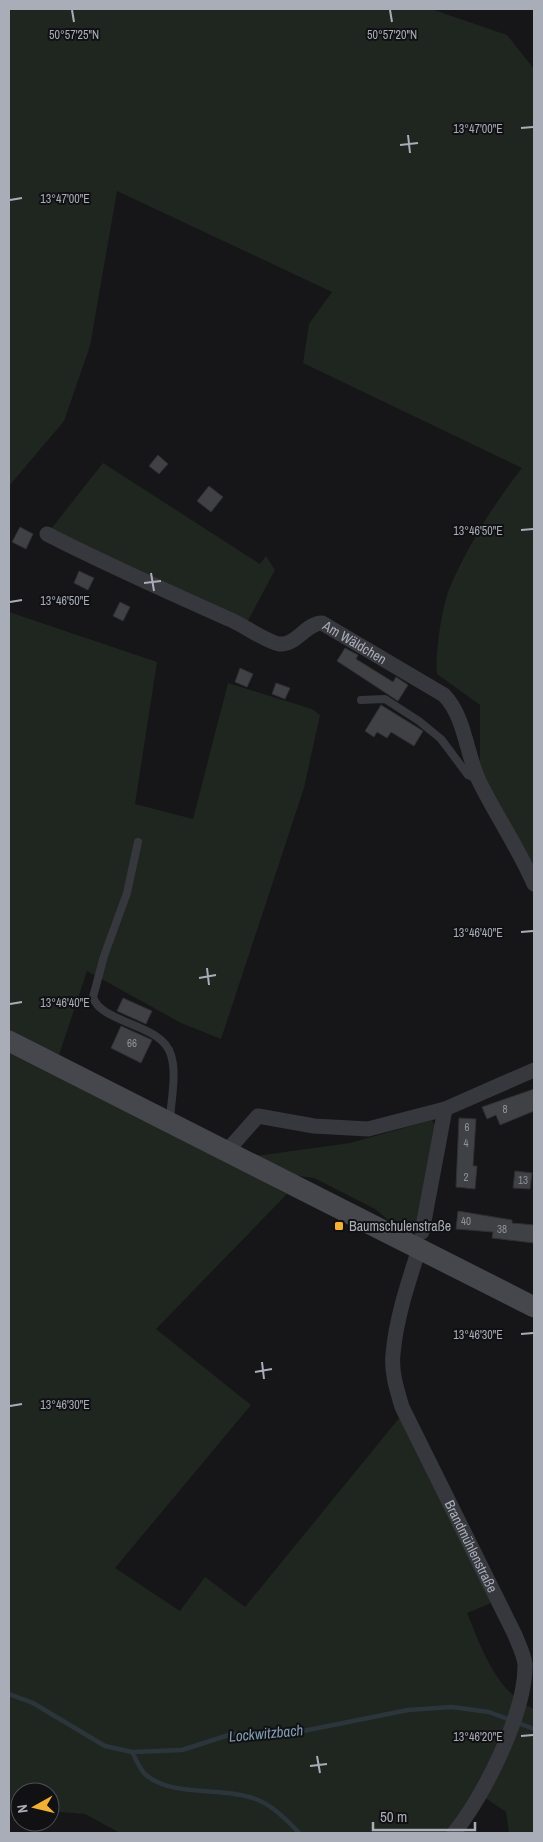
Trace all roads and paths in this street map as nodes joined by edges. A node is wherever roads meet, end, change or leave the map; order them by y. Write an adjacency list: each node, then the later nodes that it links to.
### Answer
1 (46, 534): 3 (street, Am Wäldchen)
2 (361, 700): 3 (lane)
3 (480, 781): 5 (street, Am Wäldchen)
4 (138, 842): 9 (lane)
5 (534, 884)
6 (9, 1041): 9 (main road)
7 (534, 1070): 8 (street)
8 (445, 1109): 10 (street); 11 (street)
9 (170, 1122): 10 (main road)
10 (227, 1151): 11 (main road)
11 (421, 1241): 12 (main road); 13 (street, Brandmühlenstraße)
12 (534, 1306)
13 (454, 1833)

